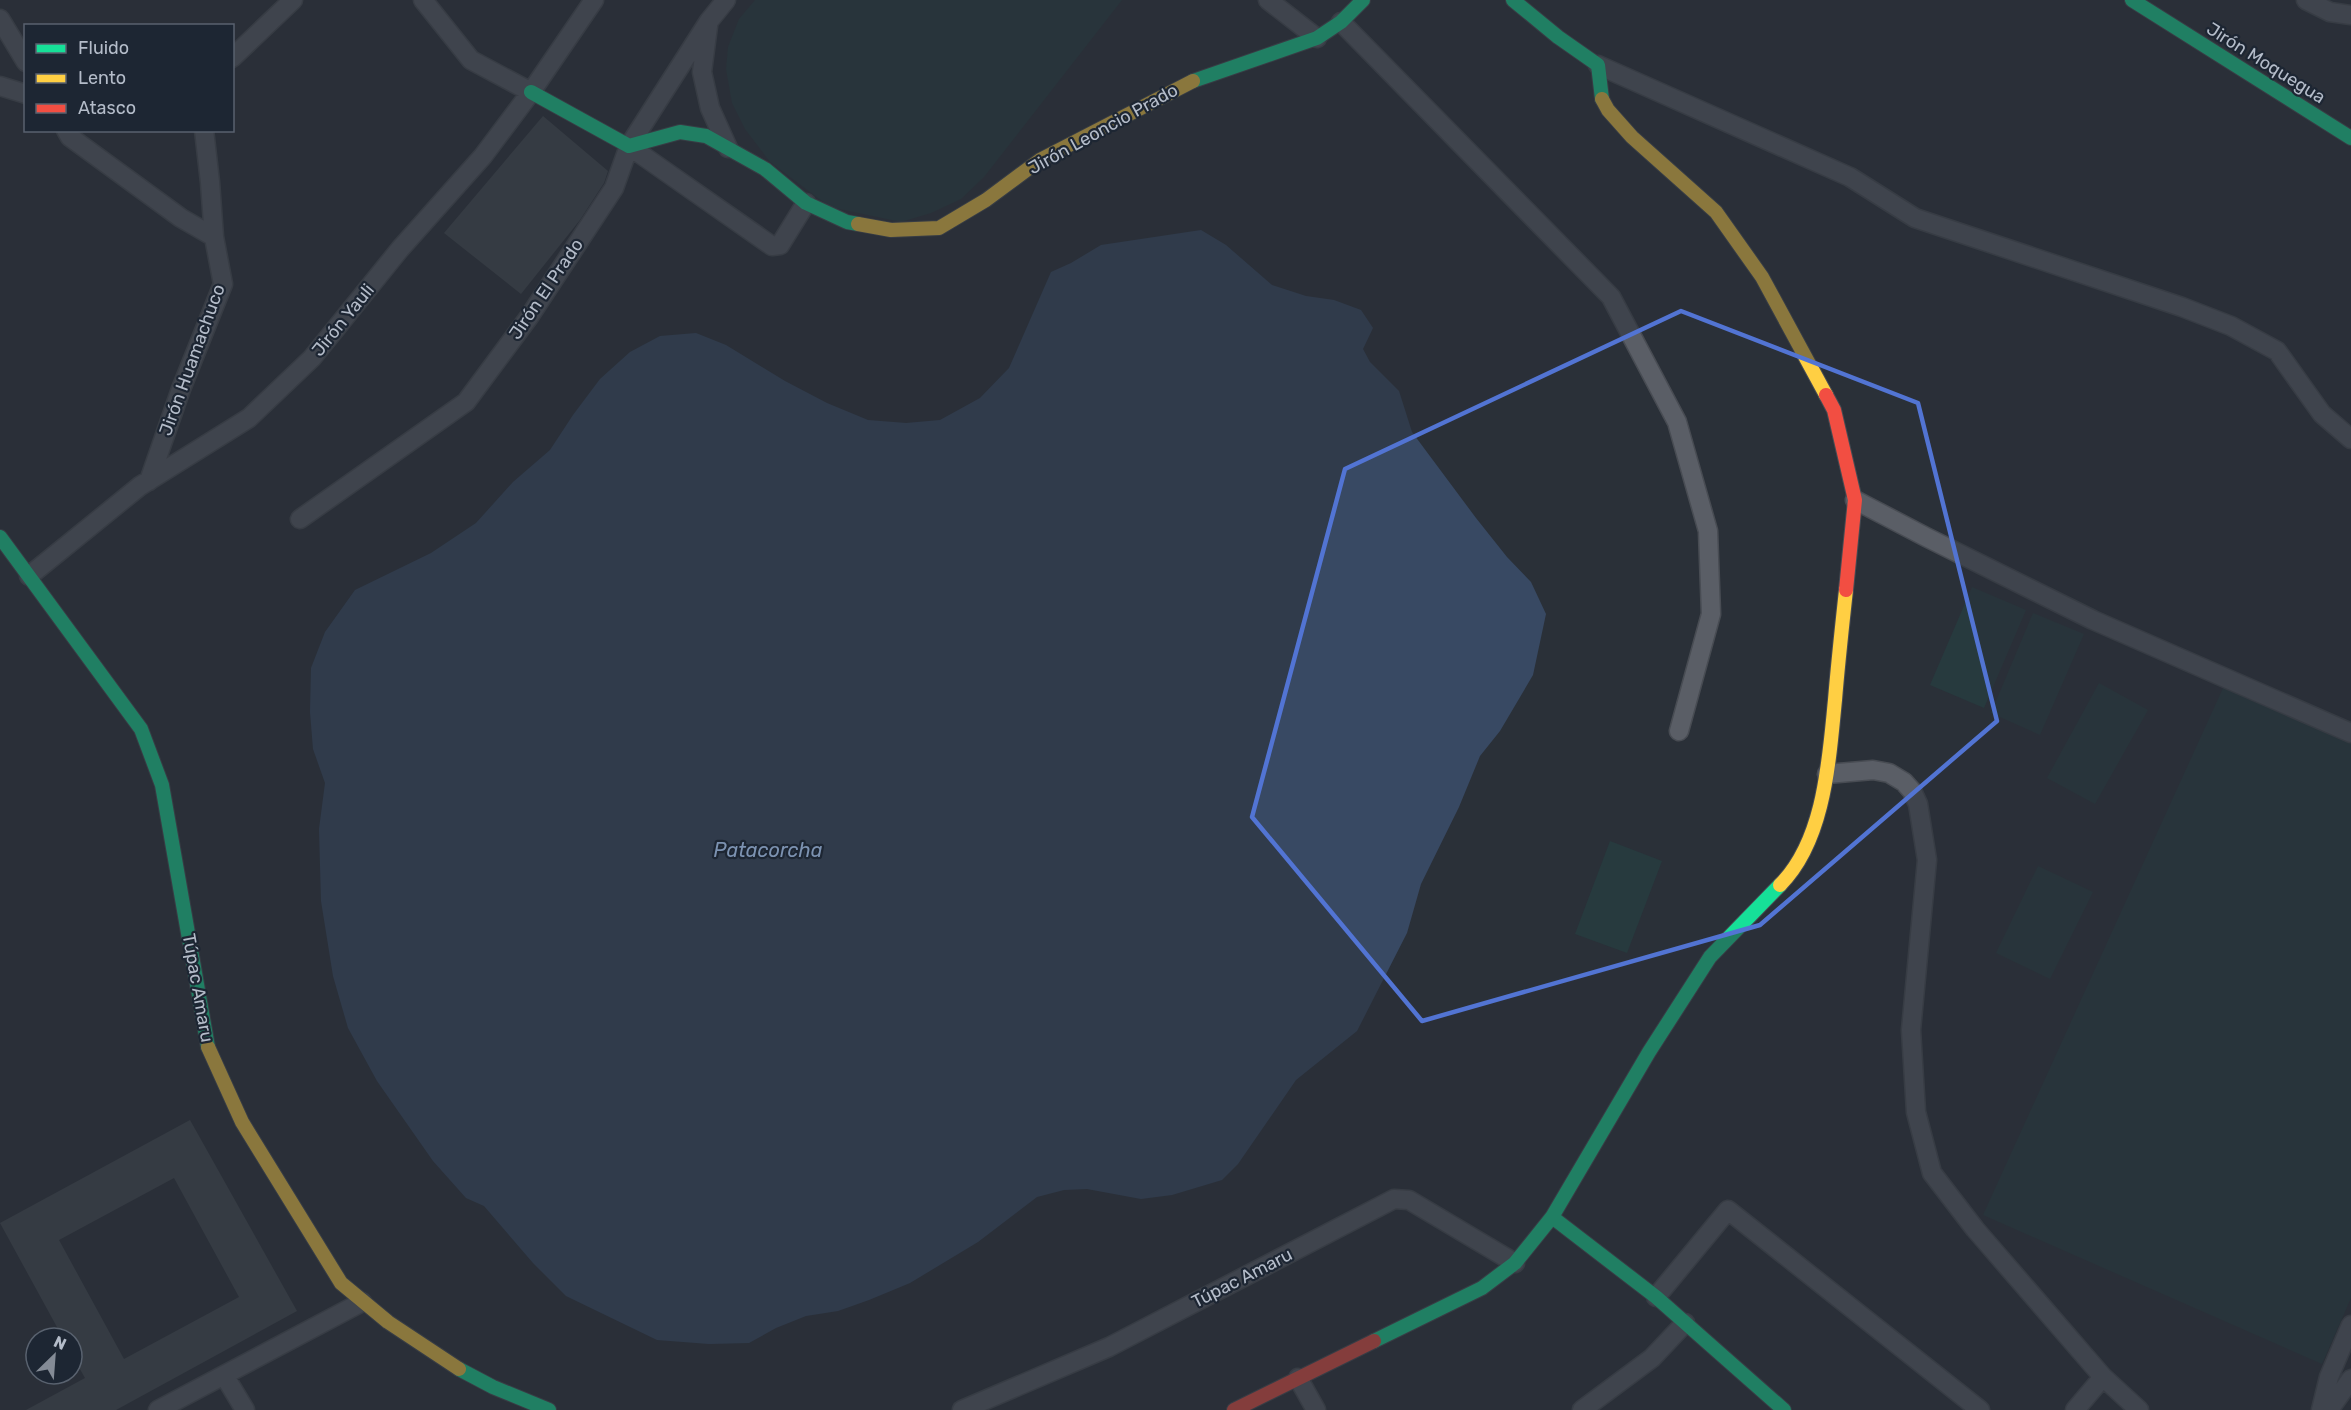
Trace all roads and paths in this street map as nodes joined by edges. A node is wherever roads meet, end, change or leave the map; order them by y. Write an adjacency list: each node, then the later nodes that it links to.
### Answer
1 (293, 0): 15 (street)
2 (423, 0): 19 (street)
3 (594, 0): 19 (street, Jirón Yauli)
4 (726, 0): 12 (street, Jirón El Prado)
5 (1268, 0): 14 (street)
6 (1363, 0): 13 (street, Jirón Leoncio Prado)
7 (1514, 0): 17 (street)
8 (2132, 0): 23 (street, Jirón Moquegua)
9 (2306, 0): 10 (street)
10 (2351, 15)
11 (0, 19): 16 (street)
12 (709, 21): 24 (street, Jirón El Prado); 25 (street)
13 (1341, 22): 14 (street, Jirón Leoncio Prado); 34 (street)
14 (1317, 38): 26 (street, Jirón Leoncio Prado)
15 (234, 56)
16 (24, 59)
17 (1598, 65): 28 (street); 30 (street)
18 (0, 86): 20 (street)
19 (531, 92): 24 (street); 29 (street, Jirón Yauli)
20 (24, 93)
21 (67, 132): 27 (street)
22 (204, 132): 27 (street, Jirón Huamachuco)
23 (2351, 138)
24 (629, 146): 25 (street, Jirón Leoncio Prado); 26 (street); 31 (street, Jirón El Prado)
25 (728, 148): 26 (street, Jirón Leoncio Prado)
26 (806, 203)
27 (214, 237): 29 (street, Jirón Huamachuco)
28 (2351, 439)
29 (149, 481): 33 (street, Jirón Yauli)
30 (1855, 500): 35 (street); 36 (street)
31 (300, 519)
32 (0, 537): 33 (street, Túpac Amaru)
33 (29, 576): 40 (street, Túpac Amaru)
34 (1679, 731)
35 (2351, 733)
36 (1827, 774): 37 (street); 44 (street)
37 (1552, 1217): 38 (street); 39 (street)
38 (1515, 1263): 45 (street); 50 (street, Túpac Amaru)
39 (1656, 1297): 41 (street); 55 (street)
40 (362, 1302): 43 (street); 49 (street, Túpac Amaru)
41 (1685, 1323): 53 (street); 54 (street)
42 (2351, 1325): 58 (street)
43 (224, 1375): 47 (street); 48 (street)
44 (2103, 1377): 56 (street); 57 (street)
45 (1298, 1378): 51 (street); 52 (street)
46 (2351, 1379): 59 (street)
47 (158, 1410)
48 (245, 1410)
49 (549, 1410)
50 (963, 1410)
51 (1234, 1410)
52 (1316, 1410)
53 (1582, 1410)
54 (1784, 1410)
55 (1980, 1410)
56 (2075, 1410)
57 (2139, 1410)
58 (2321, 1410)
59 (2329, 1410)

